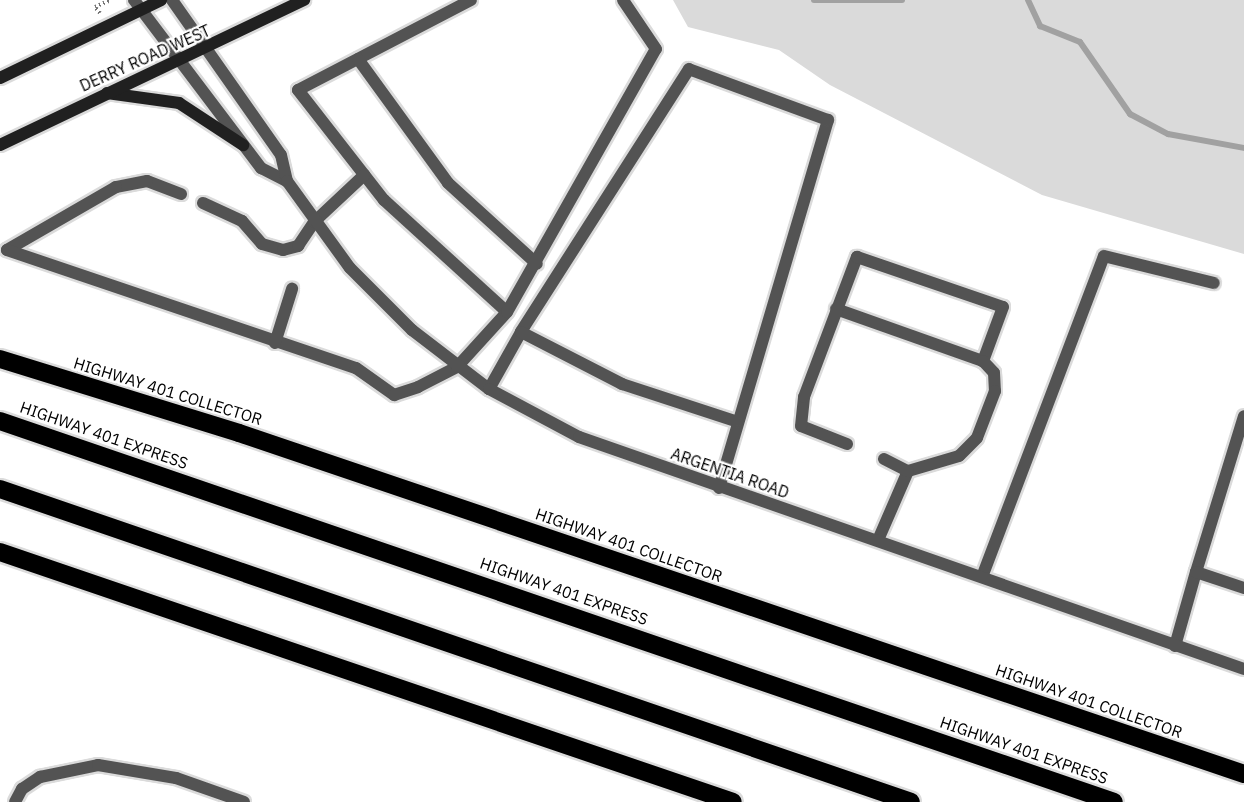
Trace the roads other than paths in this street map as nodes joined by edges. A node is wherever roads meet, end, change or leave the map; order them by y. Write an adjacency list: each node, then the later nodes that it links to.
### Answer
1 (134, 0): 7 (street, ARGENTIA ROAD)
2 (161, 0): 7 (main road)
3 (172, 0): 8 (street, ARGENTIA ROAD)
4 (304, 0): 8 (main road, DERRY ROAD WEST)
5 (471, 0): 9 (street)
6 (623, 0): 20 (street)
7 (141, 12): 10 (street, ARGENTIA ROAD); 11 (main road)
8 (207, 49): 10 (main road, DERRY ROAD WEST); 16 (street, ARGENTIA ROAD)
9 (358, 59): 15 (street); 20 (street)
10 (181, 61): 12 (main road, DERRY ROAD WEST); 14 (street, ARGENTIA ROAD)
11 (0, 78)
12 (106, 93): 13 (main road, DERRY ROAD WEST); 14 (main road)
13 (0, 145)
14 (243, 145): 16 (street, ARGENTIA ROAD)
15 (364, 175): 19 (street); 24 (street)
16 (287, 181): 19 (street, ARGENTIA ROAD)
17 (180, 194): 26 (street)
18 (203, 203): 19 (street)
19 (314, 222): 29 (street, ARGENTIA ROAD)
20 (537, 264): 24 (street)
21 (1214, 283): 42 (street)
22 (292, 289): 26 (street)
23 (836, 309): 28 (street); 28 (street); 34 (street)
24 (507, 312): 29 (street)
25 (521, 332): 30 (street); 33 (street); 33 (street)
26 (275, 343): 29 (street)
27 (0, 359): 46 (highway, HIGHWAY 401 COLLECTOR)
28 (983, 361): 36 (street)
29 (457, 367): 30 (street, ARGENTIA ROAD)
30 (489, 389): 37 (street, ARGENTIA ROAD)
31 (1244, 416): 41 (street)
32 (0, 421): 51 (highway, HIGHWAY 401 EXPRESS)
33 (735, 421): 37 (street)
34 (846, 444)
35 (884, 459): 36 (street)
36 (908, 471): 39 (street)
37 (718, 488): 39 (street, ARGENTIA ROAD)
38 (0, 489): 50 (highway)
39 (878, 540): 42 (street, ARGENTIA ROAD)
40 (0, 552): 49 (highway)
41 (1196, 572): 43 (street); 44 (street)
42 (982, 577): 44 (street, ARGENTIA ROAD)
43 (1244, 588)
44 (1175, 646): 45 (street, ARGENTIA ROAD)
45 (1244, 669)
46 (1244, 774)
47 (15, 802): 48 (street)
48 (244, 802)
49 (733, 802)
50 (910, 802)
51 (1114, 802)

